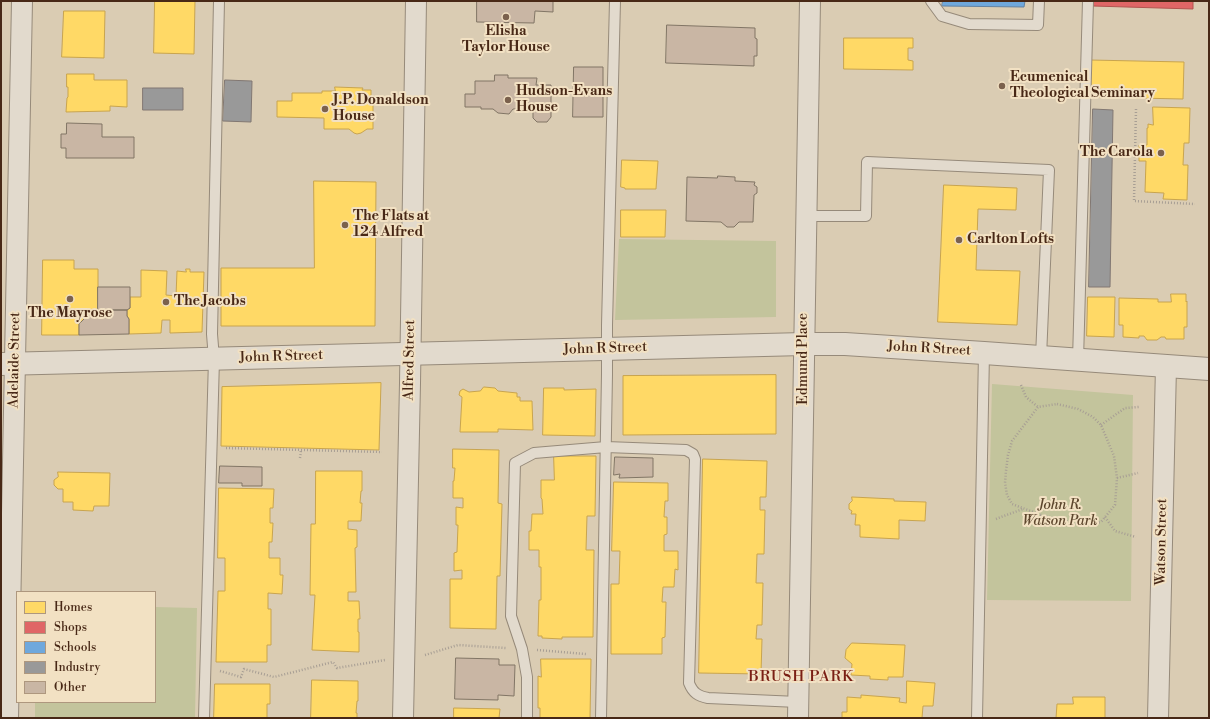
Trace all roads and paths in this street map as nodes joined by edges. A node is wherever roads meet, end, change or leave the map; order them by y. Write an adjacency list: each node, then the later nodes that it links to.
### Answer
1 (22, 1): 20 (street, Adelaide Street)
2 (219, 1): 18 (lane)
3 (416, 1): 15 (street, Alfred Street)
4 (615, 1): 13 (lane)
5 (810, 1): 11 (street, Edmund Place)
6 (931, 1): 7 (lane)
7 (1039, 1)
8 (1088, 1): 19 (lane)
9 (1136, 109): 10 (path)
10 (1195, 204)
11 (806, 216): 12 (street, Edmund Place); 17 (lane)
12 (804, 344): 13 (street, John R Street); 14 (street, John R Street); 42 (street, Edmund Place)
13 (608, 349): 15 (street, John R Street); 27 (lane)
14 (984, 353): 17 (street, John R Street); 36 (lane)
15 (410, 354): 18 (street, John R Street); 40 (street, Alfred Street)
16 (1209, 355): 22 (street)
17 (1041, 357): 19 (street, John R Street)
18 (214, 359): 20 (street, John R Street); 28 (lane)
19 (1078, 360): 21 (street, John R Street)
20 (8, 364): 43 (street, Adelaide Street)
21 (1166, 366): 22 (street, John R Street); 49 (street, Watson Street)
22 (1209, 369)
23 (1020, 385): 25 (path)
24 (1139, 406): 26 (path)
25 (1038, 407): 26 (path); 34 (path)
26 (1101, 425): 33 (path)
27 (606, 447): 38 (lane); 39 (lane); 42 (lane)
28 (211, 448): 29 (path); 41 (lane)
29 (300, 450): 30 (path); 31 (path)
30 (382, 452)
31 (300, 458)
32 (1138, 473): 33 (path)
33 (1117, 478): 35 (path)
34 (1023, 509): 35 (path); 36 (path)
35 (1105, 517): 37 (path)
36 (981, 528): 48 (lane)
37 (1136, 537)
38 (522, 649): 39 (path); 40 (path); 46 (lane)
39 (602, 655): 47 (lane)
40 (404, 657): 41 (path); 45 (street, Alfred Street)
41 (206, 668): 44 (lane)
42 (798, 710)
43 (8, 718)
44 (204, 718)
45 (403, 718)
46 (527, 718)
47 (601, 718)
48 (977, 718)
49 (1158, 718)

